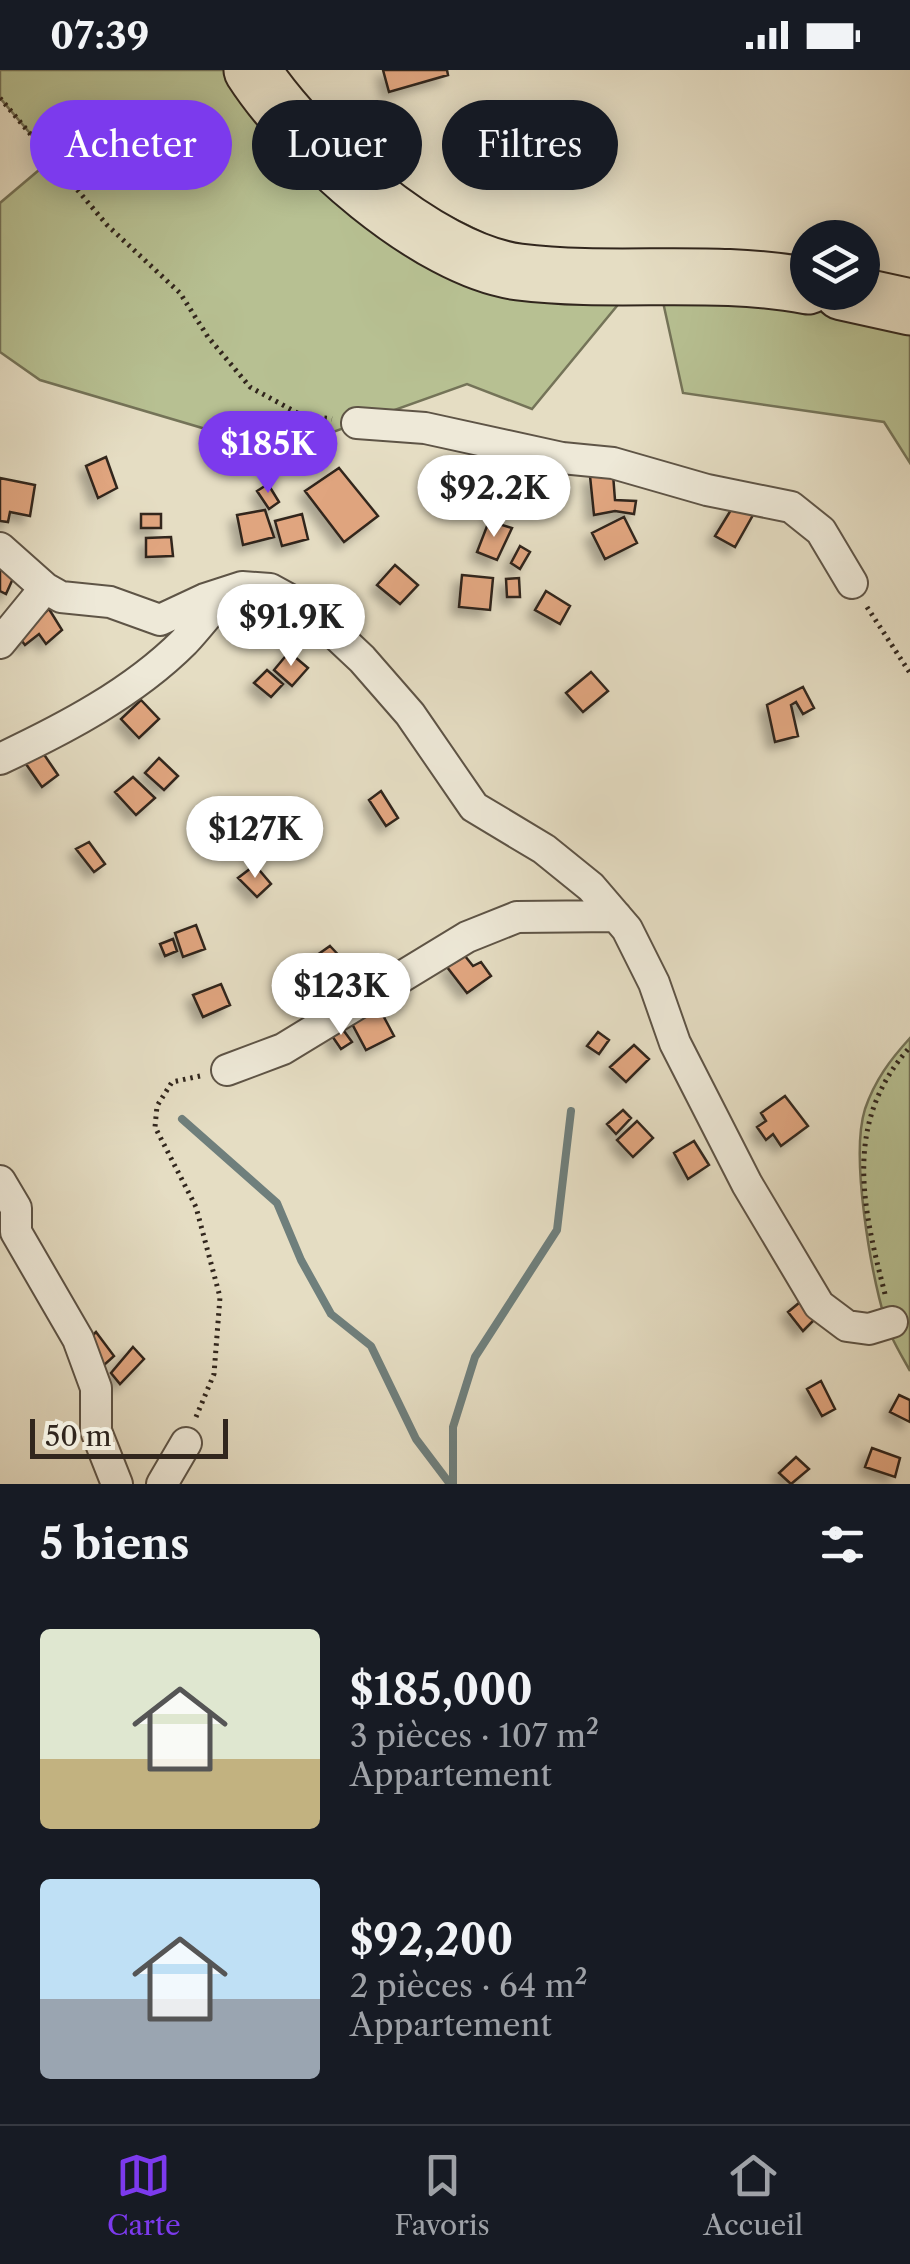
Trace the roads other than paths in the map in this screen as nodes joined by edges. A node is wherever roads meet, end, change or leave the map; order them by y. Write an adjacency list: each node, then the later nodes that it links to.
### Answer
1 (252, 70): 2 (highway)
2 (790, 284)
3 (880, 300): 4 (highway)
4 (910, 307)
5 (357, 423): 7 (street)
6 (0, 548): 8 (street)
7 (852, 583)
8 (46, 588): 9 (street); 10 (street)
9 (226, 592): 11 (street); 12 (street)
10 (0, 643)
11 (0, 760)
12 (616, 916): 13 (street); 15 (street)
13 (226, 1070)
14 (0, 1181): 17 (street)
15 (892, 1322)
16 (186, 1443): 18 (street)
17 (118, 1484)
18 (162, 1484)

